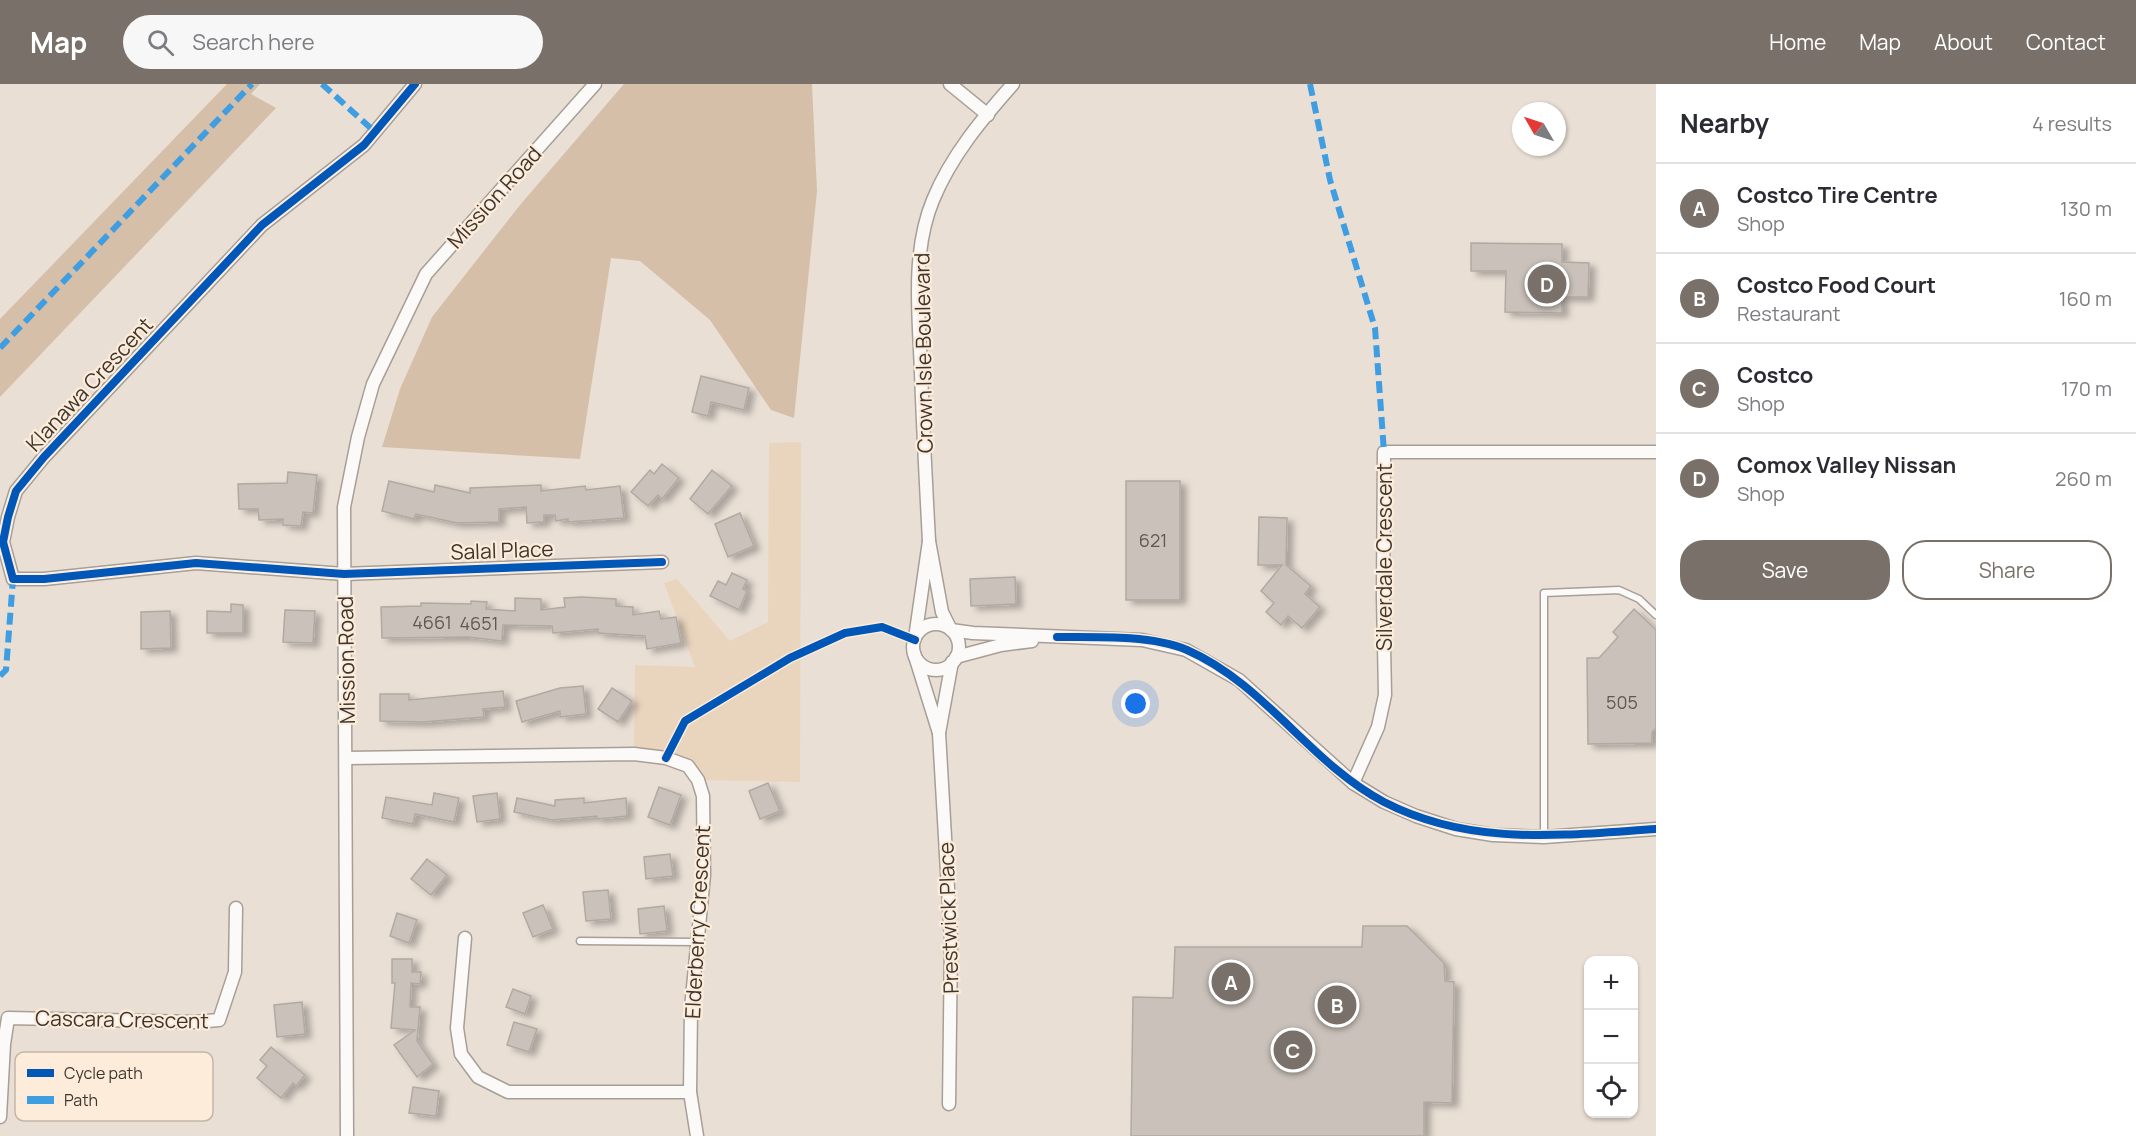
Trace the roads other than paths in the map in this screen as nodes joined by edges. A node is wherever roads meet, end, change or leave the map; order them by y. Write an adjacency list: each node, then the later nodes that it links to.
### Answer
1 (415, 84): 9 (street, Klanawa Crescent)
2 (595, 84): 9 (street, Mission Road)
3 (950, 84): 5 (street)
4 (1013, 84): 5 (street, Crown Isle Boulevard)
5 (987, 115): 7 (street, Crown Isle Boulevard)
6 (1656, 452): 18 (street, Silverdale Crescent)
7 (929, 541): 11 (street, Crown Isle Boulevard); 13 (street, Crown Isle Boulevard)
8 (662, 562): 9 (street, Salal Place)
9 (344, 574): 17 (street, Mission Road)
10 (1656, 615): 20 (lane)
11 (950, 629): 12 (street); 13 (street); 15 (street)
12 (1057, 637): 15 (street); 18 (street)
13 (915, 638): 14 (street)
14 (914, 653): 15 (street); 16 (street, Prestwick Place)
15 (954, 660): 16 (street, Prestwick Place)
16 (939, 733): 26 (street, Prestwick Place)
17 (347, 758): 24 (street, Elderberry Crescent); 28 (street, Mission Road)
18 (1353, 783): 20 (street)
19 (1656, 830): 20 (street)
20 (1544, 837)
21 (236, 908): 27 (street, Cascara Crescent)
22 (465, 938): 25 (street)
23 (580, 941): 24 (lane)
24 (698, 942): 25 (street, Elderberry Crescent)
25 (690, 1092): 29 (street, Elderberry Crescent)
26 (949, 1104)
27 (0, 1116)
28 (347, 1136)
29 (698, 1136)

